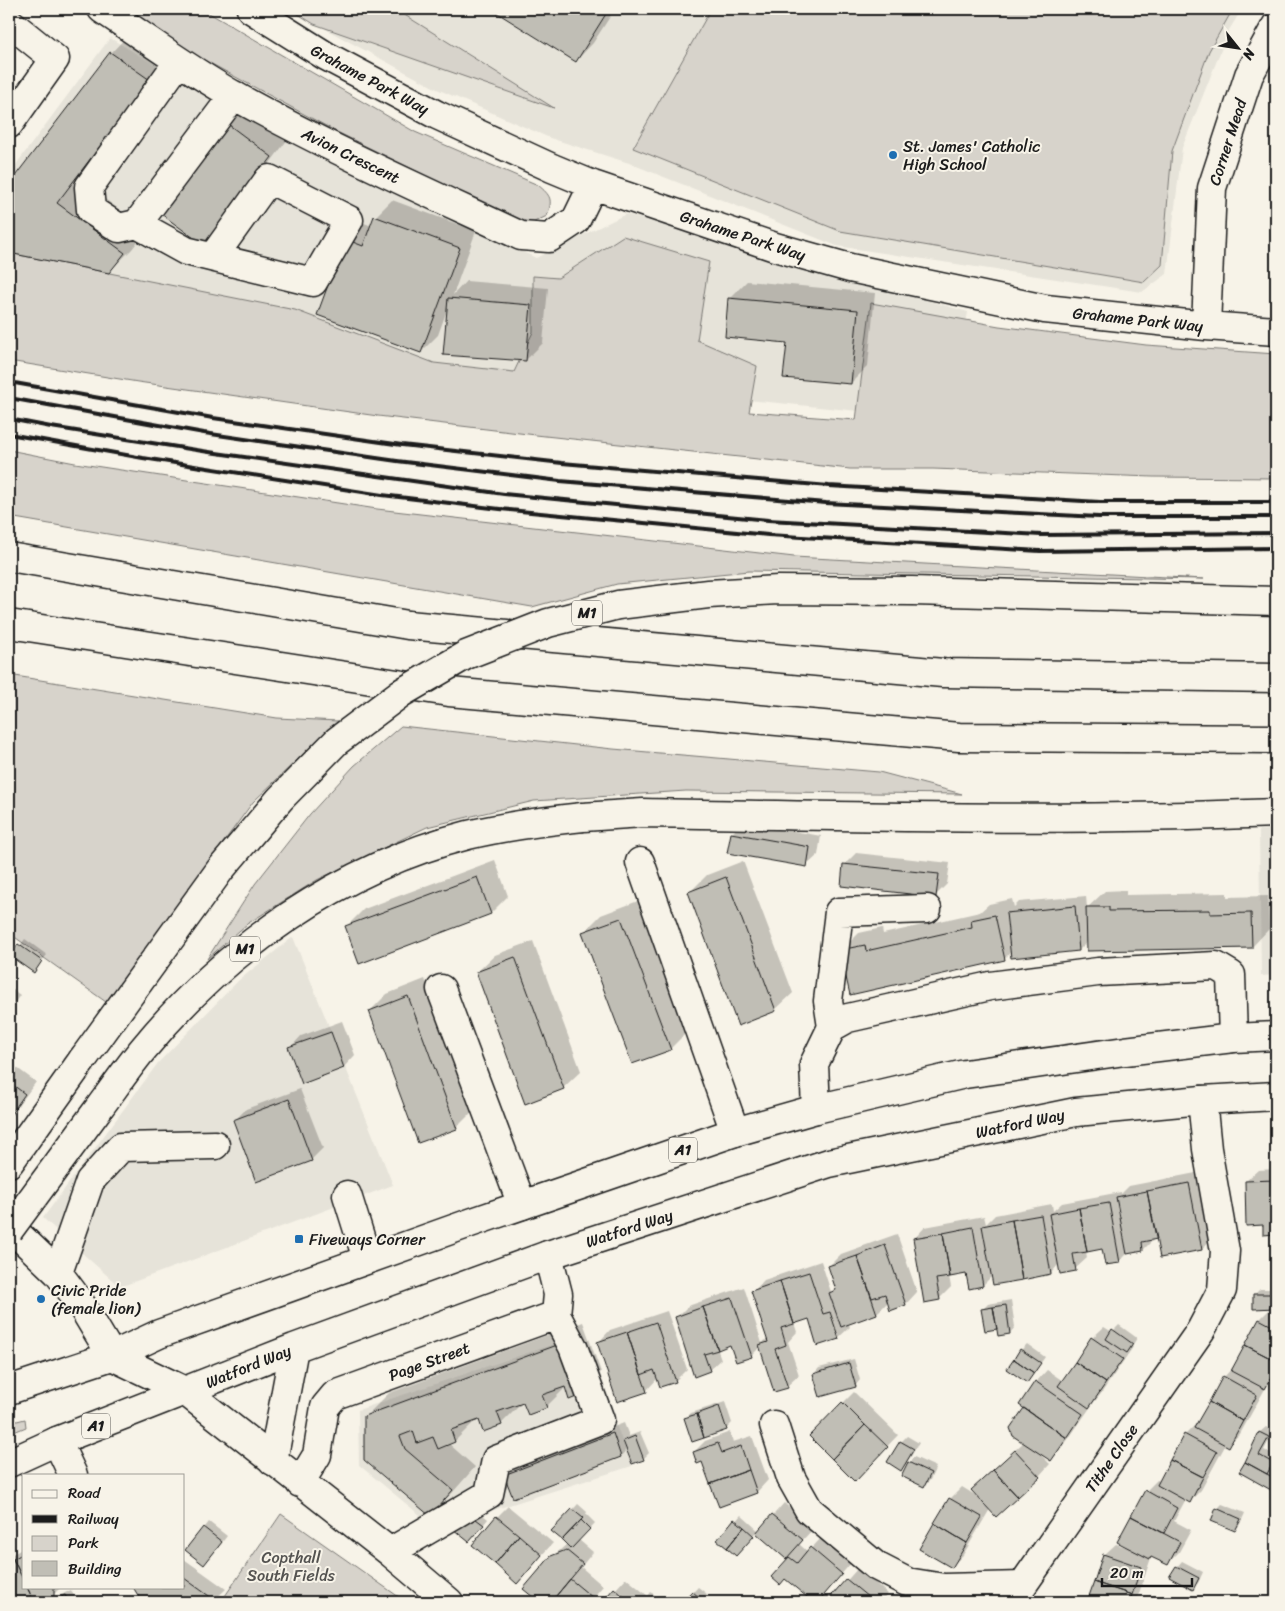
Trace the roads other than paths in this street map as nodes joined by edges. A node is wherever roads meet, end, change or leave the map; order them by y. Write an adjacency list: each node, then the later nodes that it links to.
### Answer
1 (102, 9): 5 (main road, Avion Crescent)
2 (251, 9): 8 (main road, Grahame Park Way)
3 (9, 22): 7 (main road)
4 (1276, 26): 11 (main road, Corner Mead)
5 (179, 61): 6 (main road, Avion Crescent); 9 (main road)
6 (234, 95): 8 (main road, Avion Crescent); 9 (main road)
7 (9, 124)
8 (593, 185): 11 (main road, Grahame Park Way)
9 (137, 224): 10 (main road)
10 (212, 257): 10 (main road)
11 (1206, 326): 12 (main road, Grahame Park Way)
12 (1276, 331)
13 (9, 557): 16 (main road, M1)
14 (1276, 601): 30 (main road, M1, bridge)
15 (9, 624): 17 (main road)
16 (1276, 678)
17 (1276, 739)
18 (1276, 813): 33 (main road, M1, bridge)
19 (640, 862): 28 (main road)
20 (927, 909): 22 (main road)
21 (441, 988): 32 (main road)
22 (832, 1027): 24 (main road); 27 (main road)
23 (1273, 1035): 24 (main road, A1)
24 (1233, 1038): 27 (main road, A1)
25 (1276, 1096): 26 (main road, Watford Way / A1)
26 (1202, 1100): 34 (main road, Watford Way / A1); 42 (main road, Tithe Close)
27 (816, 1110): 28 (main road, A1)
28 (735, 1132): 32 (main road, A1)
29 (215, 1145): 36 (main road)
30 (9, 1163)
31 (347, 1195): 35 (main road)
32 (522, 1205): 35 (main road, A1)
33 (9, 1228): 36 (main road)
34 (548, 1255): 37 (main road); 38 (main road, Watford Way / A1)
35 (367, 1260): 39 (main road, A1)
36 (58, 1273): 39 (main road)
37 (556, 1315): 47 (main road, Page Street); 48 (main road)
38 (294, 1348): 41 (main road, Watford Way / A1); 44 (main road)
39 (112, 1356): 40 (main road, A1); 41 (main road)
40 (9, 1390)
41 (185, 1391): 43 (main road, Watford Way / A1); 44 (main road)
42 (774, 1425)
43 (57, 1441): 45 (main road, Watford Way / A1); 46 (main road)
44 (273, 1461): 47 (main road)
45 (9, 1463)
46 (73, 1474)
47 (300, 1483): 48 (main road)
48 (390, 1552): 49 (main road)
49 (449, 1602)

